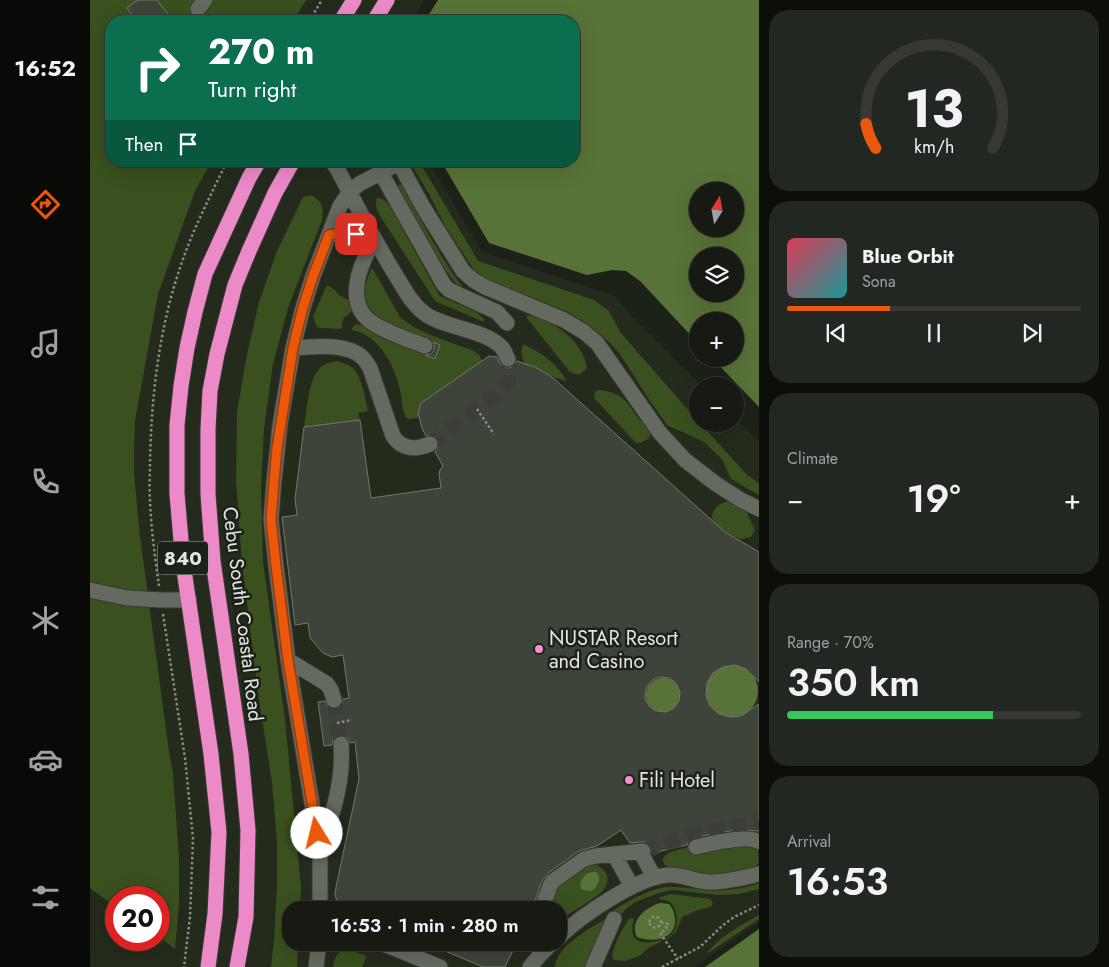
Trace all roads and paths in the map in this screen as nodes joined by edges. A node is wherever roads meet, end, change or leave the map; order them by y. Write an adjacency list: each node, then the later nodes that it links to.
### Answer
1 (322, 0): 4 (path)
2 (354, 0): 5 (highway)
3 (387, 0): 6 (highway)
4 (313, 15)
5 (345, 15)
6 (378, 15)
7 (255, 167): 25 (highway, 840)
8 (290, 167): 49 (highway, Cebu South Coastal Road / 840)
9 (336, 167): 13 (street)
10 (390, 167): 12 (street)
11 (401, 167): 23 (street)
12 (380, 173): 13 (street); 16 (street)
13 (349, 193): 14 (street); 15 (street)
14 (329, 235): 15 (street); 18 (street)
15 (374, 241): 17 (street); 19 (street)
16 (508, 323)
17 (425, 346)
18 (293, 348): 22 (street); 26 (street)
19 (508, 359)
20 (477, 409): 21 (path)
21 (494, 434)
22 (430, 444)
23 (759, 509)
24 (90, 590): 25 (street)
25 (189, 600): 48 (highway, 840)
26 (288, 660): 27 (street); 33 (street)
27 (334, 700)
28 (352, 720): 29 (path)
29 (337, 723)
30 (341, 744): 33 (street)
31 (759, 842): 32 (street)
32 (696, 847)
33 (320, 852): 38 (street)
34 (614, 854): 36 (street); 37 (street); 39 (street)
35 (759, 874): 36 (street)
36 (654, 877): 37 (street)
37 (632, 887): 43 (street)
38 (320, 901)
39 (544, 901)
40 (759, 905): 47 (path)
41 (614, 918): 53 (street)
42 (661, 922): 42 (path); 47 (path)
43 (567, 930)
44 (318, 951): 50 (street)
45 (401, 951): 51 (street)
46 (541, 955): 52 (street)
47 (678, 959): 54 (path)
48 (208, 967)
49 (237, 967)
50 (316, 967)
51 (440, 967)
52 (530, 967)
53 (593, 967)
54 (662, 967)

